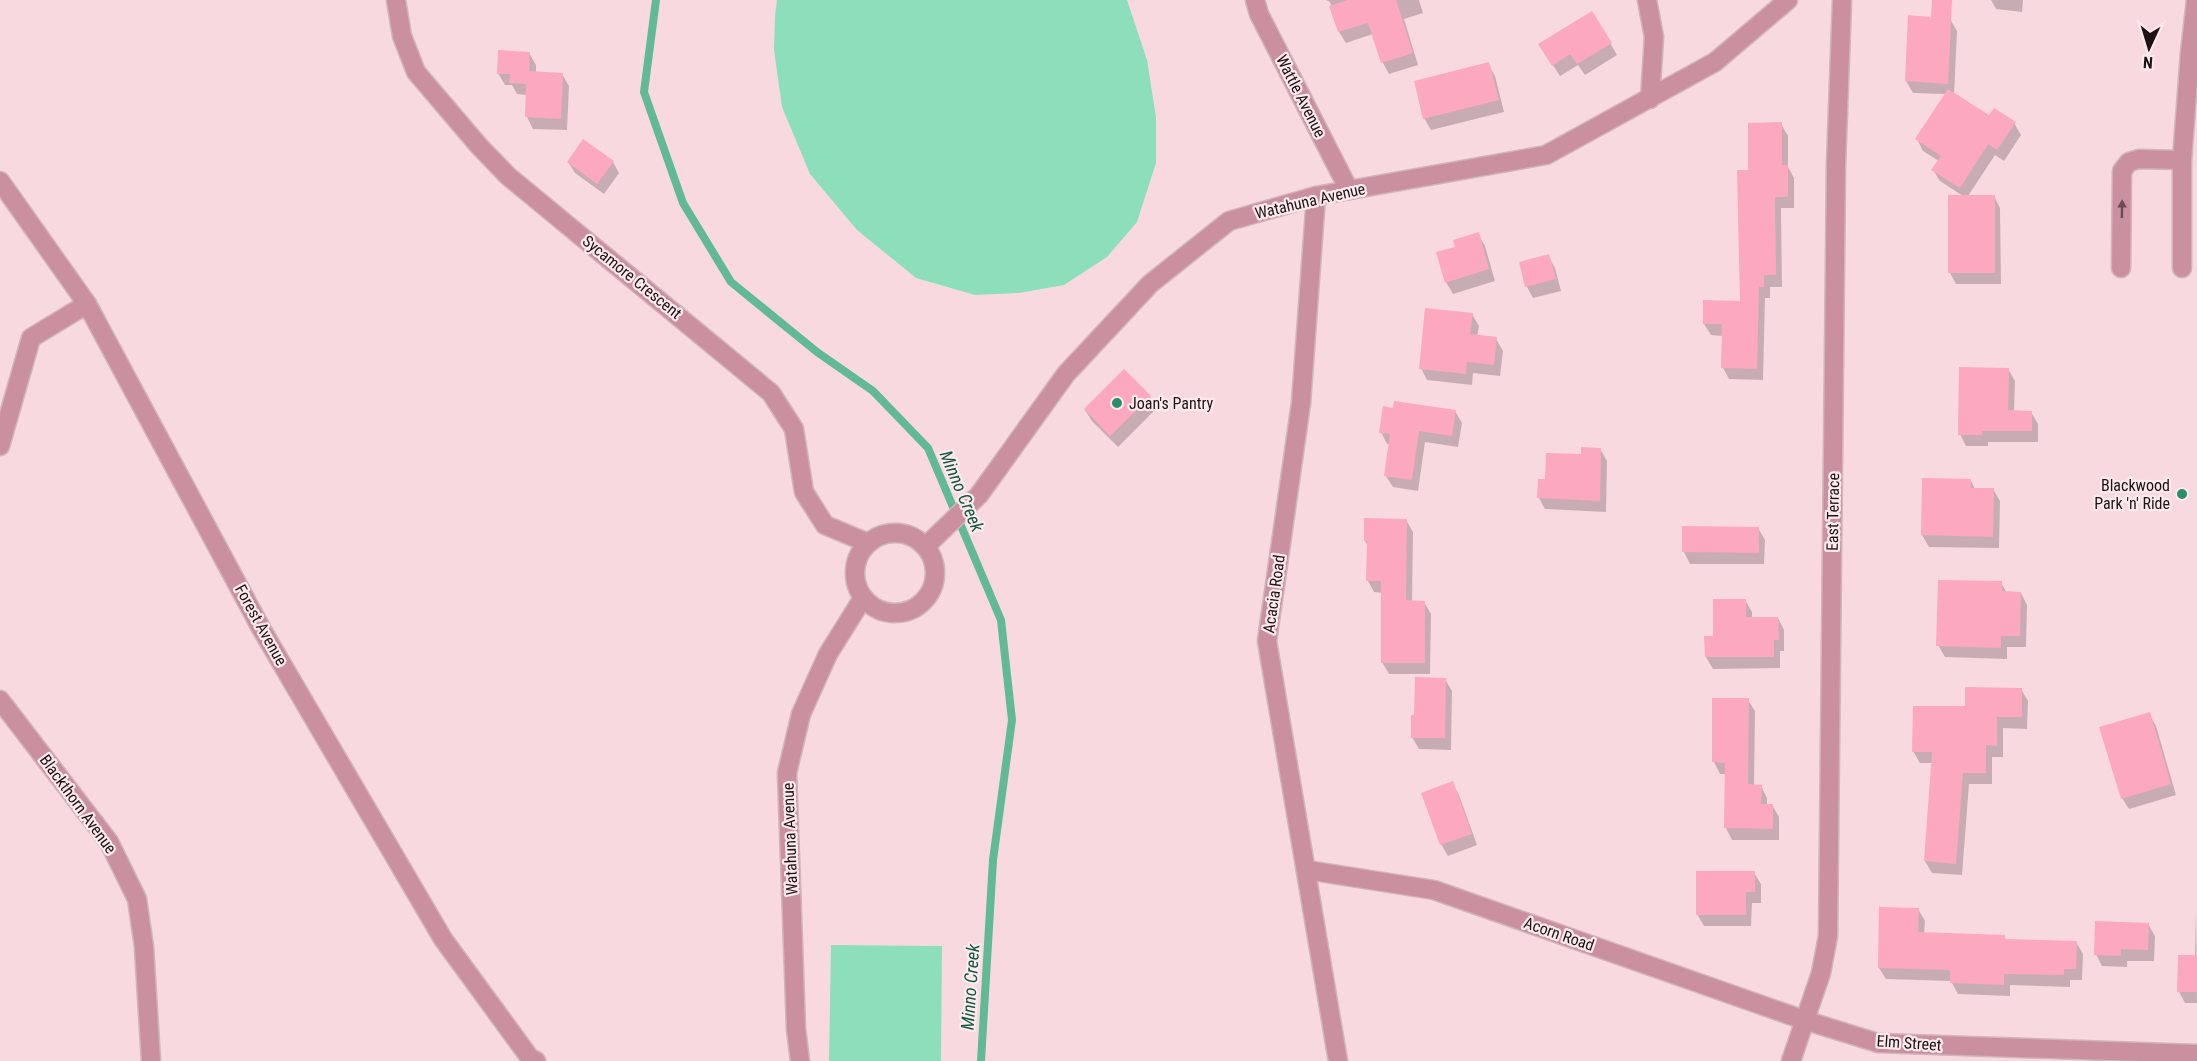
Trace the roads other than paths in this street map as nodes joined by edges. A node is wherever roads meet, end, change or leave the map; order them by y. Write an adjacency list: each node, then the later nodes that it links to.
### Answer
1 (396, 0): 16 (street, Sycamore Crescent)
2 (1255, 0): 10 (street, Wattle Avenue)
3 (1647, 0): 7 (street)
4 (1788, 0): 7 (street, Watahuna Avenue)
5 (1842, 0): 21 (street, East Terrace)
6 (2196, 0): 8 (street)
7 (1650, 99): 10 (street, Watahuna Avenue)
8 (2182, 160): 12 (street, one-way to 8); 13 (street)
9 (0, 181): 14 (street, Forest Avenue)
10 (1349, 190): 11 (street, Watahuna Avenue)
11 (1316, 196): 17 (street, Watahuna Avenue); 20 (street, Acacia Road)
12 (2121, 268)
13 (2182, 268)
14 (87, 304): 15 (street); 25 (street, Forest Avenue)
15 (0, 447)
16 (868, 543): 17 (street); 18 (street)
17 (926, 546): 18 (street)
18 (863, 598): 26 (street, Watahuna Avenue)
19 (0, 700): 24 (street, Blackthorn Avenue)
20 (1307, 870): 21 (street, Acorn Road); 27 (street, Acacia Road)
21 (1804, 1020): 23 (street, Elm Street); 28 (street, East Terrace)
22 (2197, 1054): 23 (street, Elm Street)
23 (2122, 1057)
24 (152, 1061)
25 (536, 1061)
26 (800, 1061)
27 (1338, 1061)
28 (1791, 1061)

